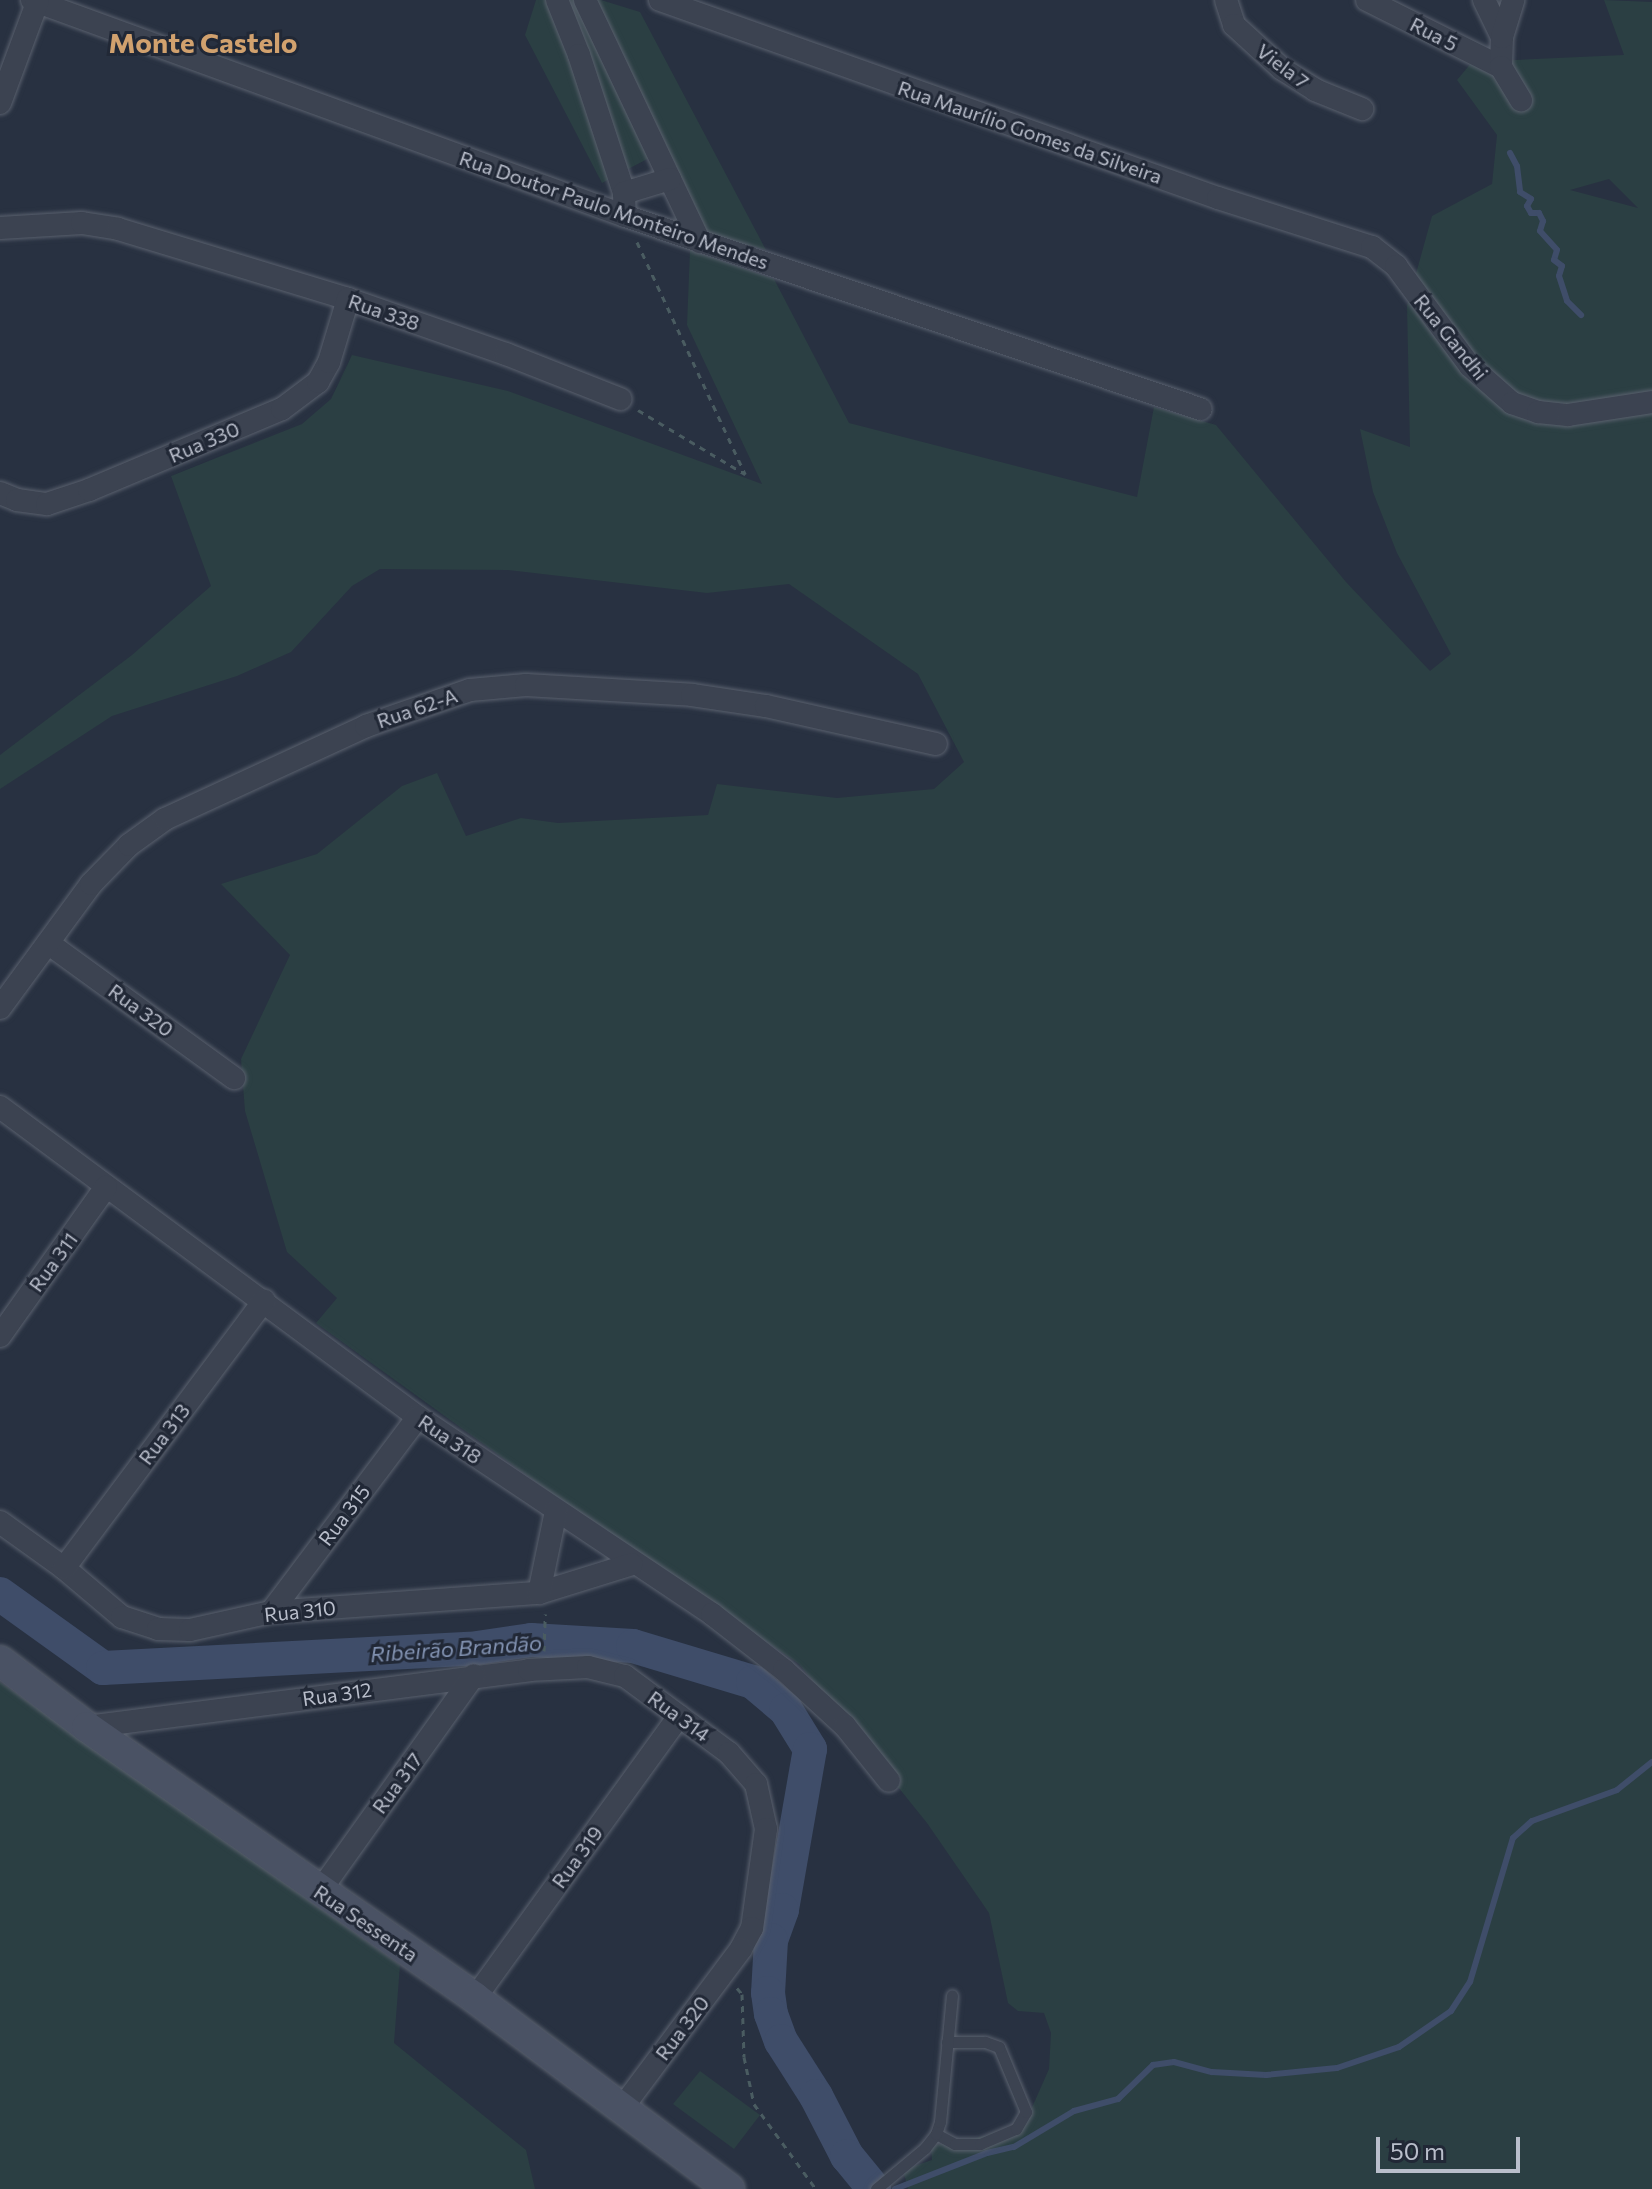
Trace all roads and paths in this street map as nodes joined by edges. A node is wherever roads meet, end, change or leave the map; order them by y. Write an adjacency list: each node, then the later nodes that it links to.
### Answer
1 (557, 0): 15 (street)
2 (585, 0): 14 (street)
3 (660, 0): 19 (street, Rua Maurílio Gomes da Silveira)
4 (1226, 0): 13 (street, Viela 7)
5 (1367, 0): 10 (street, Rua 5)
6 (1484, 0): 9 (street)
7 (1513, 0): 9 (street)
8 (36, 1): 12 (street); 16 (street, Rua Doutor Paulo Monteiro Mendes)
9 (1502, 37): 10 (street)
10 (1501, 67): 11 (street)
11 (1521, 100)
12 (0, 103)
13 (1362, 109)
14 (670, 179): 15 (street); 18 (street)
15 (624, 193): 16 (street)
16 (625, 216): 18 (street, Rua Doutor Paulo Monteiro Mendes); 21 (path)
17 (0, 228): 20 (street, Rua 338)
18 (700, 242): 23 (street, Rua Doutor Paulo Monteiro Mendes)
19 (1396, 266): 22 (street, Rua Gandhi)
20 (348, 299): 21 (street, Rua 338); 24 (street, Rua 330)
21 (620, 399)
22 (1652, 402)
23 (1200, 409)
24 (0, 493)
25 (936, 744): 26 (street, Rua 62-A)
26 (48, 943): 27 (street, Rua 62-A); 28 (street, Rua 320)
27 (0, 1008)
28 (234, 1078)
29 (0, 1107): 30 (street, Rua 318)
30 (106, 1187): 31 (street, Rua 318); 32 (street, Rua 311)
31 (264, 1301): 33 (street, Rua 318); 37 (street, Rua 313)
32 (0, 1336)
33 (418, 1417): 34 (street, Rua 318); 39 (street, Rua 315)
34 (556, 1511): 36 (street, Rua 318); 38 (street)
35 (0, 1522): 37 (street, Rua 310)
36 (632, 1564): 38 (street, Rua 310); 46 (street, Rua 318)
37 (64, 1568): 39 (street, Rua 310)
38 (542, 1601): 39 (street, Rua 310); 40 (path)
39 (271, 1612)
40 (544, 1643)
41 (0, 1661): 45 (street, Rua Sessenta)
42 (588, 1667): 43 (street, Rua 312); 44 (street, Rua 314)
43 (474, 1675): 45 (street, Rua 312); 47 (street, Rua 317)
44 (679, 1716): 48 (street, Rua 314); 51 (street, Rua 319)
45 (87, 1727): 47 (street, Rua Sessenta)
46 (889, 1781)
47 (320, 1891): 51 (street, Rua Sessenta)
48 (741, 1949): 49 (street, Rua 320)
49 (722, 1975): 53 (street, Rua 320); 56 (path)
50 (952, 1996): 52 (lane)
51 (475, 1998): 53 (street, Rua Sessenta)
52 (947, 2042): 54 (lane); 54 (lane)
53 (622, 2108): 55 (street, Rua Sessenta)
54 (936, 2134): 57 (lane)
55 (729, 2189)
56 (816, 2189)
57 (876, 2189)

